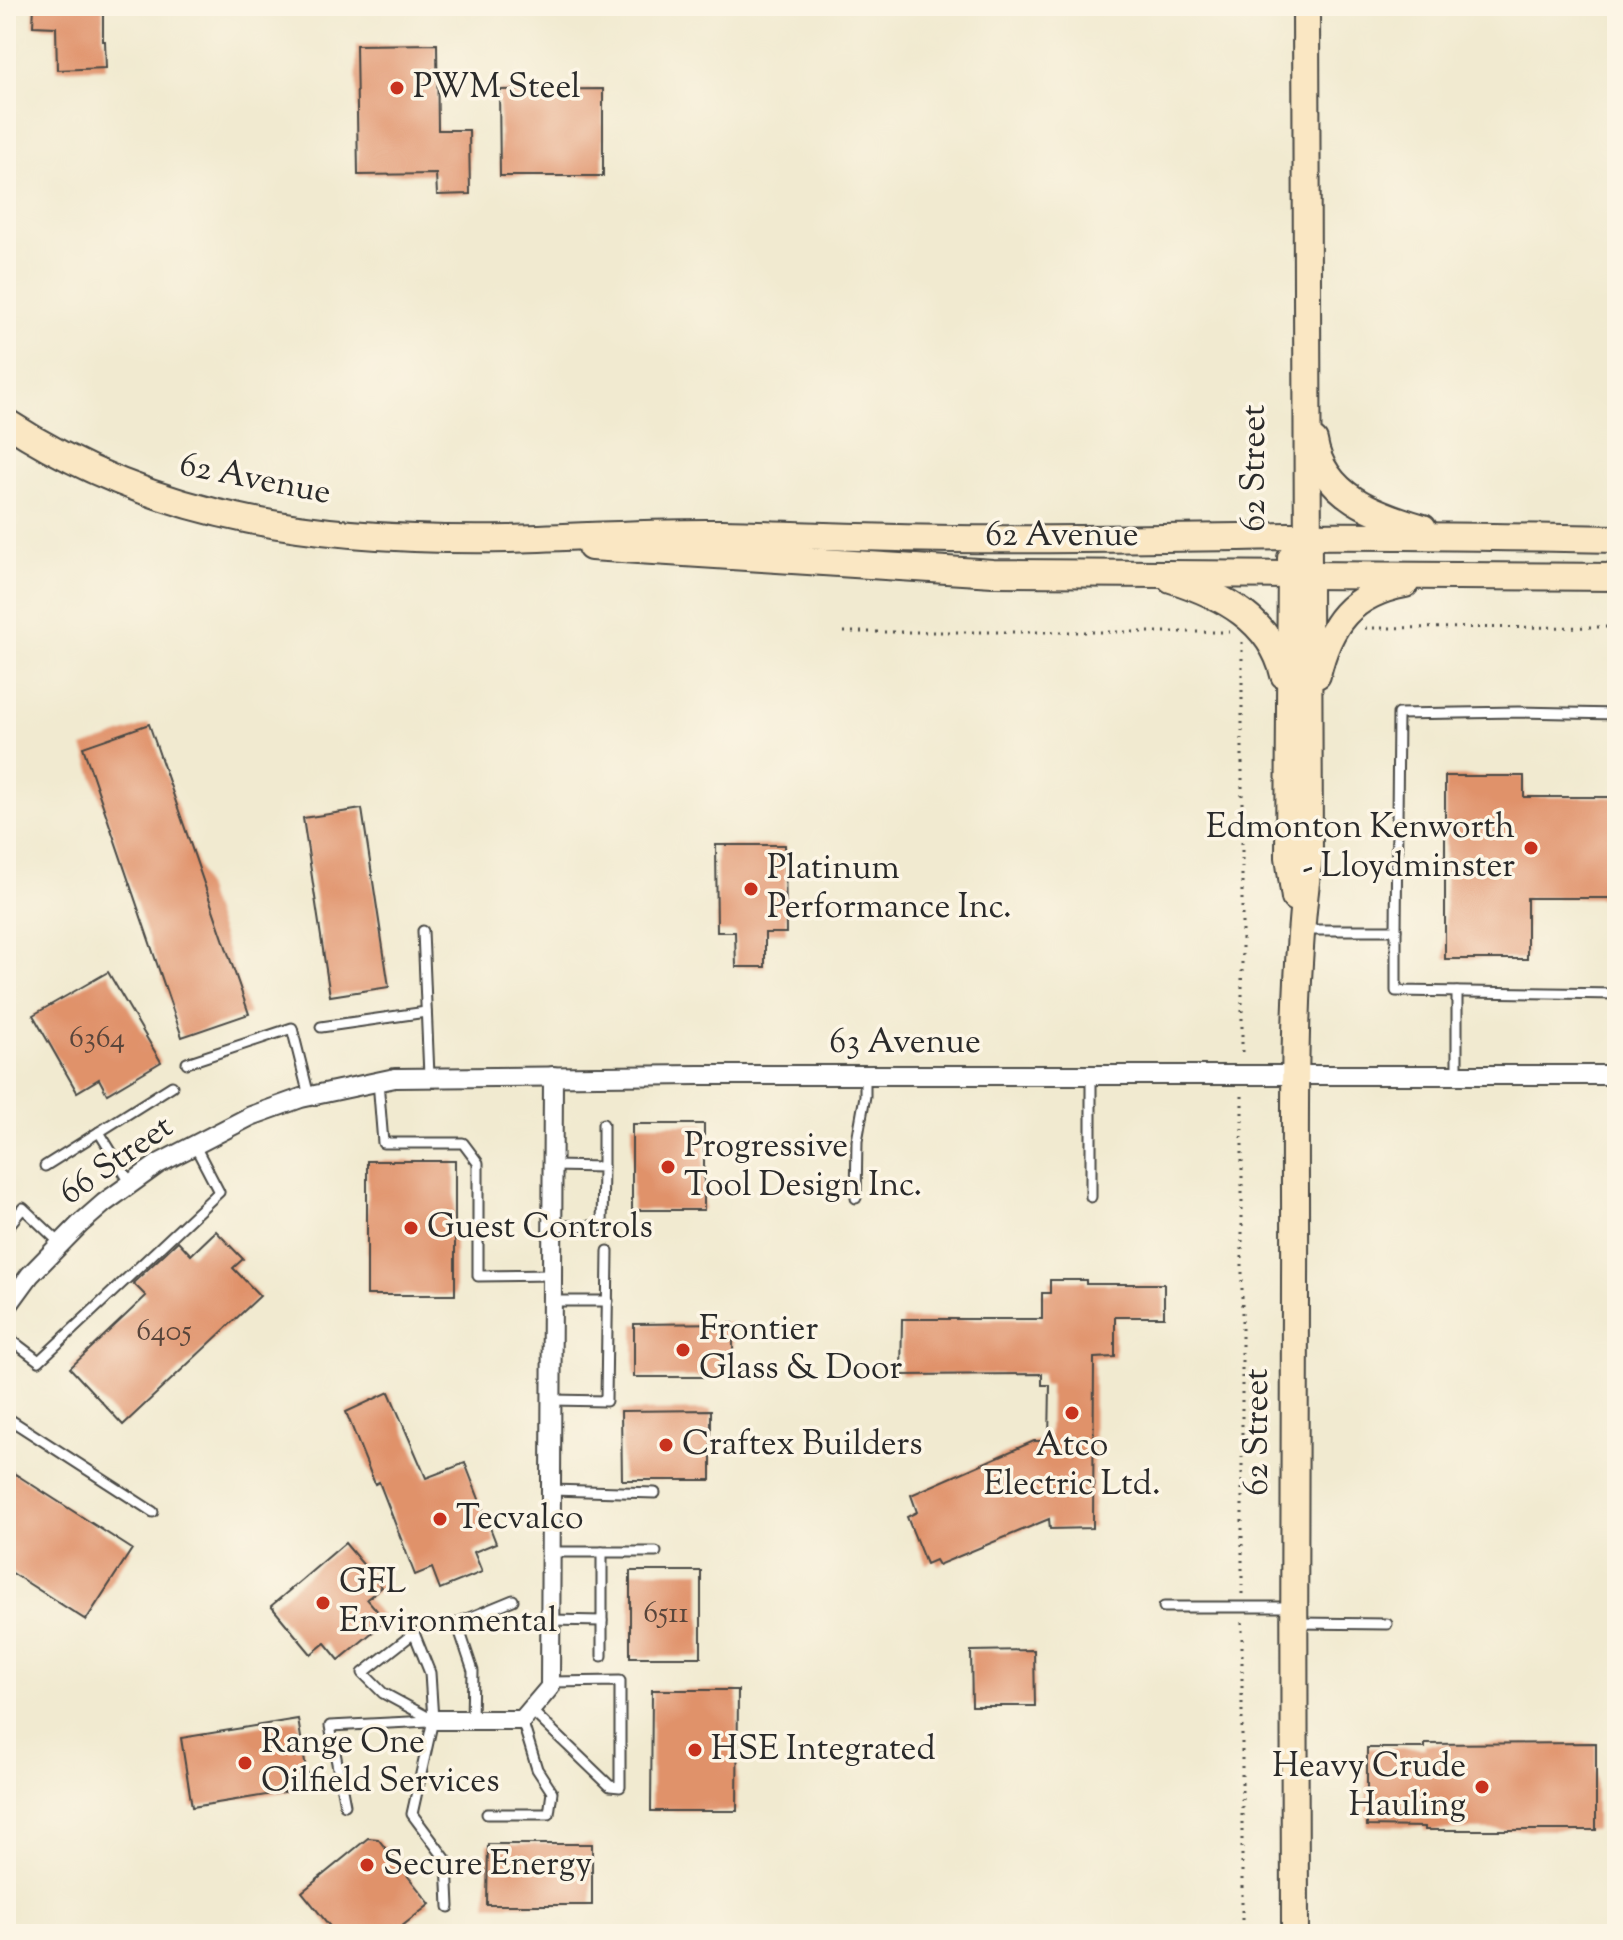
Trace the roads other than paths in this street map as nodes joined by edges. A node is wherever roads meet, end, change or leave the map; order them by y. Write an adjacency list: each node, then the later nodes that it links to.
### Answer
1 (1290, 6): 5 (main road, 62 Street)
2 (1306, 6): 3 (main road, 62 Street)
3 (1306, 388): 5 (main road, 62 Street); 6 (main road)
4 (6, 422): 7 (main road, 62 Avenue)
5 (1299, 536): 6 (main road, 62 Avenue); 7 (main road, 62 Avenue); 10 (main road, 62 Street)
6 (1453, 537): 8 (main road, 62 Avenue)
7 (508, 539): 9 (main road, 62 Avenue)
8 (1617, 539)
9 (1148, 572): 10 (main road, 62 Avenue); 13 (main road)
10 (1300, 574): 11 (main road, 62 Avenue); 13 (main road, 62 Street); 15 (main road, 62 Street)
11 (1447, 576): 12 (main road, 62 Avenue); 15 (main road)
12 (1617, 577)
13 (1289, 698): 16 (main road, 62 Street)
14 (1617, 714): 17 (lane)
15 (1309, 722): 16 (main road, 62 Street)
16 (1299, 930): 17 (lane); 24 (main road, 62 Street)
17 (1396, 930): 19 (lane)
18 (423, 931): 21 (lane)
19 (1457, 992): 20 (lane); 27 (lane)
20 (1617, 994)
21 (426, 1012): 22 (lane); 29 (lane)
22 (321, 1027)
23 (187, 1063): 33 (lane)
24 (1296, 1074): 26 (street, 63 Avenue); 27 (street, 63 Avenue); 62 (main road, 62 Street)
25 (865, 1075): 26 (street, 63 Avenue); 30 (street, 63 Avenue); 42 (lane)
26 (1091, 1075): 41 (lane)
27 (1457, 1075): 28 (street, 63 Avenue)
28 (1617, 1075)
29 (429, 1076): 30 (street, 63 Avenue); 31 (street, 63 Avenue)
30 (553, 1076): 38 (street)
31 (378, 1081): 33 (street, 63 Avenue); 47 (lane)
32 (172, 1086): 35 (lane)
33 (309, 1096): 36 (street, 63 Avenue)
34 (603, 1124): 39 (lane)
35 (99, 1132): 37 (lane); 40 (lane)
36 (199, 1142): 40 (street, 66 Street); 51 (lane)
37 (45, 1166)
38 (553, 1166): 39 (lane); 43 (street)
39 (603, 1167): 43 (lane)
40 (131, 1184): 45 (street, 66 Street)
41 (1091, 1197)
42 (856, 1198)
43 (552, 1226): 47 (street)
44 (6, 1229): 45 (lane)
45 (60, 1243): 50 (street, 66 Street)
46 (608, 1251): 49 (lane)
47 (552, 1275): 48 (street)
48 (552, 1301): 49 (lane); 52 (street)
49 (608, 1301): 52 (lane)
50 (6, 1308)
51 (6, 1336)
52 (552, 1400): 54 (street)
53 (6, 1417): 56 (lane)
54 (551, 1490): 55 (lane); 57 (street)
55 (655, 1493)
56 (153, 1512)
57 (551, 1552): 58 (lane); 63 (street)
58 (602, 1552): 59 (lane); 64 (lane)
59 (656, 1552)
60 (513, 1600): 70 (lane)
61 (1164, 1607): 62 (lane)
62 (1294, 1615): 65 (lane); 74 (main road, 62 Street)
63 (551, 1620): 64 (lane); 67 (street)
64 (602, 1621): 66 (lane)
65 (1387, 1624)
66 (602, 1656)
67 (550, 1682): 68 (street); 68 (lane)
68 (526, 1715): 70 (street); 72 (lane)
69 (433, 1720): 69 (lane); 70 (street); 71 (lane); 73 (lane)
70 (472, 1720)
71 (345, 1805)
72 (487, 1814)
73 (449, 1907)
74 (1295, 1934)

